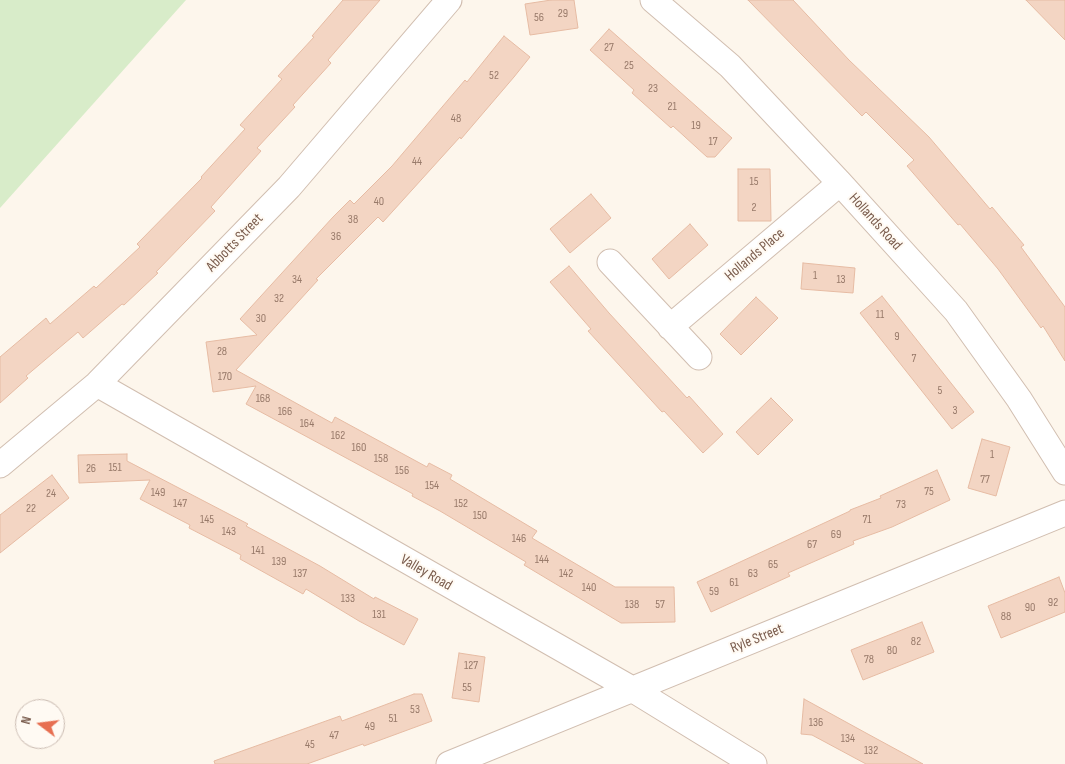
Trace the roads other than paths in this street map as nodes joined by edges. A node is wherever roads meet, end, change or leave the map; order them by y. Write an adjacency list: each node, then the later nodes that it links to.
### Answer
1 (449, 0): 7 (street, Abbotts Street)
2 (653, 0): 3 (street, Hollands Road)
3 (840, 183): 5 (street, Hollands Place); 9 (street, Hollands Road)
4 (610, 262): 5 (street)
5 (670, 327): 6 (street)
6 (699, 357)
7 (97, 384): 8 (street, Abbotts Street); 11 (street, Valley Road)
8 (0, 465)
9 (1065, 472)
10 (1065, 513): 11 (street, Ryle Street)
11 (632, 690): 12 (street, Ryle Street); 13 (street, Valley Road)
12 (448, 764)
13 (754, 764)

